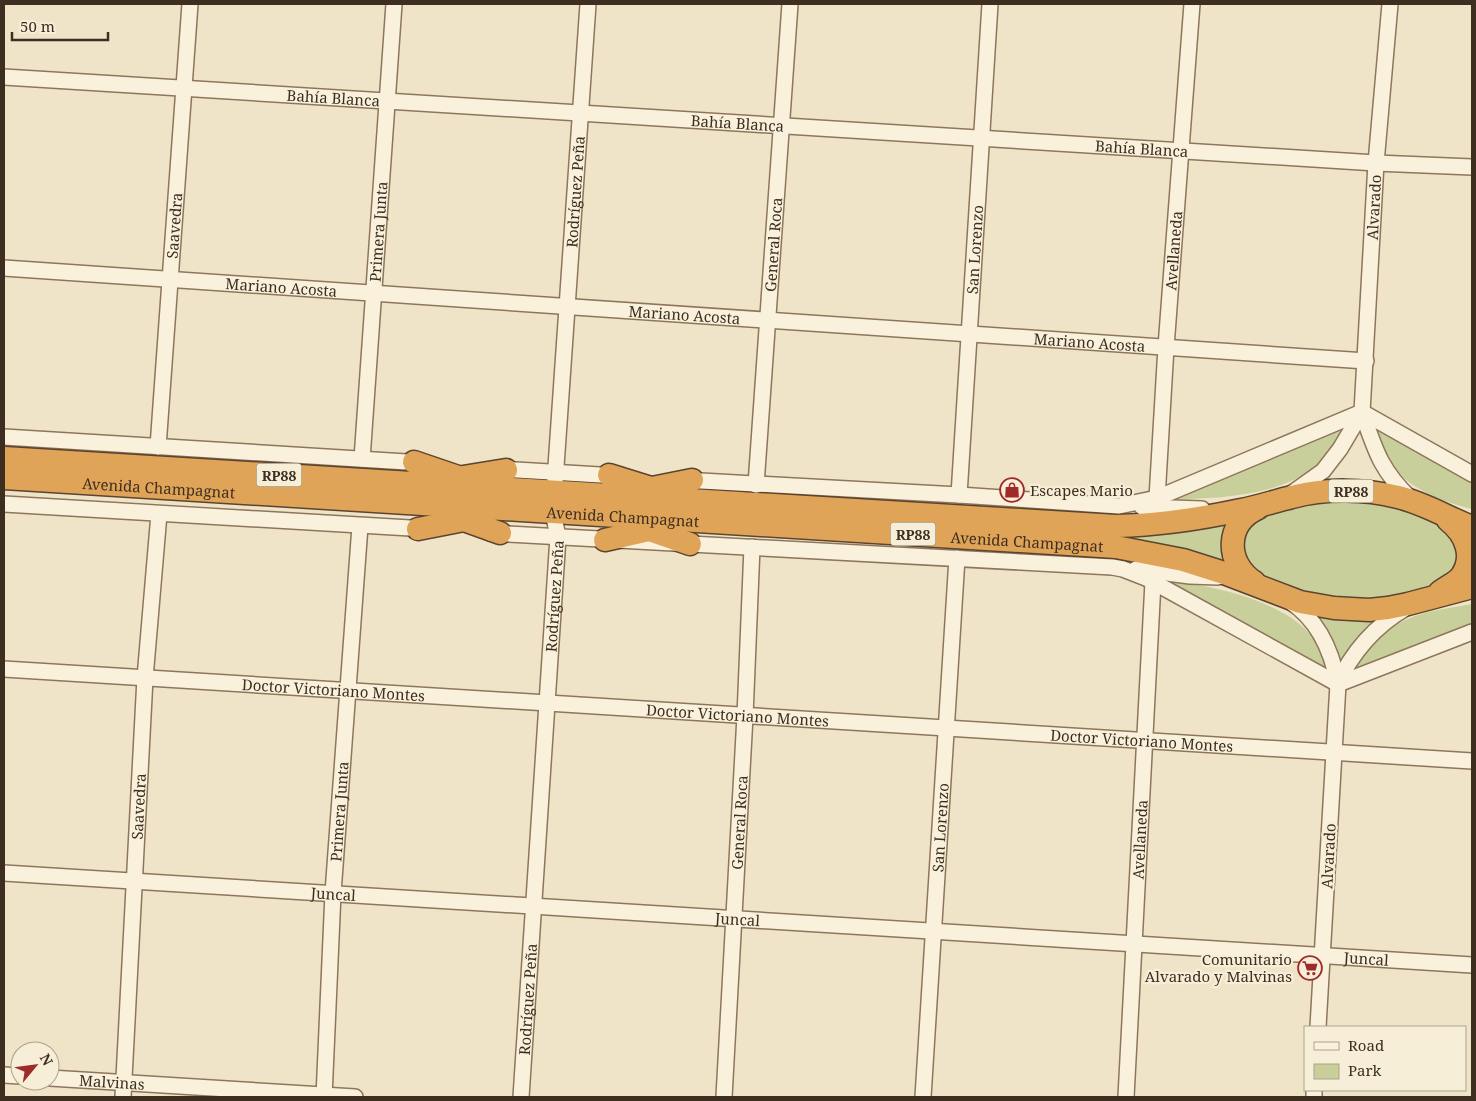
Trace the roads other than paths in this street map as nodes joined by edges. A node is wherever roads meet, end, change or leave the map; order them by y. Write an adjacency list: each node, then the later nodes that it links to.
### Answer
1 (190, 4): 9 (street, Saavedra)
2 (394, 4): 10 (street, Primera Junta)
3 (588, 4): 11 (street, Rodríguez Peña)
4 (790, 4): 12 (street, General Roca)
5 (990, 4): 13 (street, San Lorenzo)
6 (1192, 4): 14 (street, Avellaneda)
7 (1390, 4): 15 (street, Alvarado)
8 (4, 77): 9 (street, Bahía Blanca)
9 (184, 88): 10 (street, Bahía Blanca); 18 (street, Saavedra)
10 (387, 101): 11 (street, Bahía Blanca); 19 (street, Primera Junta)
11 (580, 113): 12 (street, Bahía Blanca); 20 (street, Rodríguez Peña)
12 (782, 126): 13 (street, Bahía Blanca); 21 (street, General Roca)
13 (982, 138): 14 (street, Bahía Blanca); 22 (street, San Lorenzo)
14 (1182, 150): 15 (street, Bahía Blanca); 23 (street, Avellaneda)
15 (1376, 163): 16 (street, Bahía Blanca); 24 (street, Alvarado)
16 (1472, 167)
17 (4, 268): 18 (street, Mariano Acosta)
18 (171, 280): 19 (street, Mariano Acosta); 27 (street, Saavedra)
19 (375, 294): 20 (street, Mariano Acosta); 29 (street, Primera Junta)
20 (568, 307): 21 (street, Mariano Acosta); 36 (street, Rodríguez Peña)
21 (768, 320): 22 (street, Mariano Acosta); 34 (street, General Roca)
22 (969, 334): 23 (street, Mariano Acosta); 39 (street, San Lorenzo)
23 (1166, 346): 24 (street, Mariano Acosta); 40 (street, Avellaneda)
24 (1366, 361): 25 (street, Alvarado)
25 (1362, 412): 31 (street); 40 (street, Avenida Champagnat); 43 (street, Alvarado); 45 (street, Alvarado)
26 (4, 437): 27 (street, Avenida Champagnat)
27 (158, 447): 29 (street, Avenida Champagnat)
28 (4, 458): 37 (highway, Avenida Champagnat / RP88)
29 (362, 459): 30 (street, Avenida Champagnat)
30 (414, 462): 33 (highway); 35 (street, Avenida Champagnat)
31 (1472, 474)
32 (4, 478): 37 (highway, Avenida Champagnat / RP88)
33 (460, 478): 35 (highway); 37 (highway)
34 (756, 485): 39 (street, Avenida Champagnat); 41 (street, Avenida Champagnat)
35 (504, 489): 36 (highway, Avenida Champagnat / RP88); 37 (highway, Avenida Champagnat / RP88); 48 (highway)
36 (554, 492): 38 (highway, Avenida Champagnat / RP88); 54 (street, Rodríguez Peña)
37 (422, 494): 48 (highway)
38 (609, 495): 41 (highway, Avenida Champagnat / RP88); 41 (street, Avenida Champagnat); 41 (highway); 52 (highway)
39 (959, 495): 44 (street, Avenida Champagnat)
40 (1158, 498): 44 (street, Avenida Champagnat)
41 (692, 501): 46 (highway, Avenida Champagnat / RP88); 52 (highway); 60 (highway, Avenida Champagnat / RP88)
42 (4, 504): 47 (street, Avenida Champagnat)
43 (1268, 504): 45 (highway, Avenida Champagnat / RP88); 46 (highway, Avenida Champagnat / RP88); 63 (highway, RP88)
44 (1119, 506): 46 (street, Avenida Champagnat)
45 (1428, 509): 50 (highway, Avenida Champagnat / RP88); 64 (highway, RP88)
46 (1241, 510)
47 (159, 514): 49 (street, Avenida Champagnat); 67 (street, Saavedra)
48 (464, 520): 51 (highway); 53 (highway)
49 (360, 526): 51 (street, Avenida Champagnat); 69 (street, Primera Junta)
50 (1470, 526)
51 (418, 529): 53 (street, Avenida Champagnat)
52 (648, 530): 55 (highway); 56 (highway)
53 (500, 533): 54 (street, Avenida Champagnat)
54 (558, 537): 55 (street, Avenida Champagnat); 70 (street, Rodríguez Peña)
55 (605, 540): 56 (street, Avenida Champagnat)
56 (690, 544): 57 (street, Avenida Champagnat)
57 (752, 547): 58 (street, Avenida Champagnat); 71 (street, General Roca)
58 (957, 558): 59 (street, Avenida Champagnat); 72 (street, San Lorenzo)
59 (1112, 566): 60 (street, Avenida Champagnat); 61 (street, Avenida Champagnat)
60 (1238, 578): 63 (highway, Avenida Champagnat / RP88)
61 (1153, 582): 68 (street, Avenida Champagnat); 73 (street, Avellaneda)
62 (1466, 590): 64 (highway, Avenida Champagnat / RP88)
63 (1275, 593): 64 (highway, Avenida Champagnat / RP88); 68 (street, Alvarado)
64 (1423, 599): 68 (street, Alvarado)
65 (1472, 632): 68 (street)
66 (4, 669): 67 (street, Doctor Victoriano Montes)
67 (145, 678): 69 (street, Doctor Victoriano Montes); 77 (street, Saavedra)
68 (1338, 684): 74 (street, Alvarado)
69 (348, 691): 70 (street, Doctor Victoriano Montes); 78 (street, Primera Junta)
70 (547, 704): 71 (street, Doctor Victoriano Montes); 79 (street, Rodríguez Peña)
71 (745, 716): 72 (street, Doctor Victoriano Montes); 80 (street, General Roca)
72 (946, 728): 73 (street, Doctor Victoriano Montes); 81 (street, San Lorenzo)
73 (1145, 741): 74 (street, Doctor Victoriano Montes); 82 (street, Avellaneda)
74 (1335, 753): 75 (street, Doctor Victoriano Montes); 83 (street, Alvarado)
75 (1472, 761)
76 (4, 873): 77 (street, Juncal)
77 (134, 881): 78 (street, Juncal); 87 (street, Saavedra)
78 (333, 894): 79 (street, Juncal); 88 (street, Primera Junta)
79 (534, 906): 80 (street, Juncal); 90 (street, Rodríguez Peña)
80 (734, 918): 81 (street, Juncal); 91 (street, General Roca)
81 (933, 931): 82 (street, Juncal); 92 (street, San Lorenzo)
82 (1134, 944): 83 (street, Juncal); 93 (street, Avellaneda)
83 (1322, 955): 84 (street, Juncal); 85 (street, Alvarado)
84 (1472, 965)
85 (1318, 1026)
86 (60, 1080): 87 (street, Malvinas)
87 (123, 1090): 88 (street, Malvinas)
88 (324, 1096): 89 (street, Malvinas)
89 (355, 1097)
90 (521, 1097)
91 (724, 1097)
92 (923, 1097)
93 (1126, 1097)

